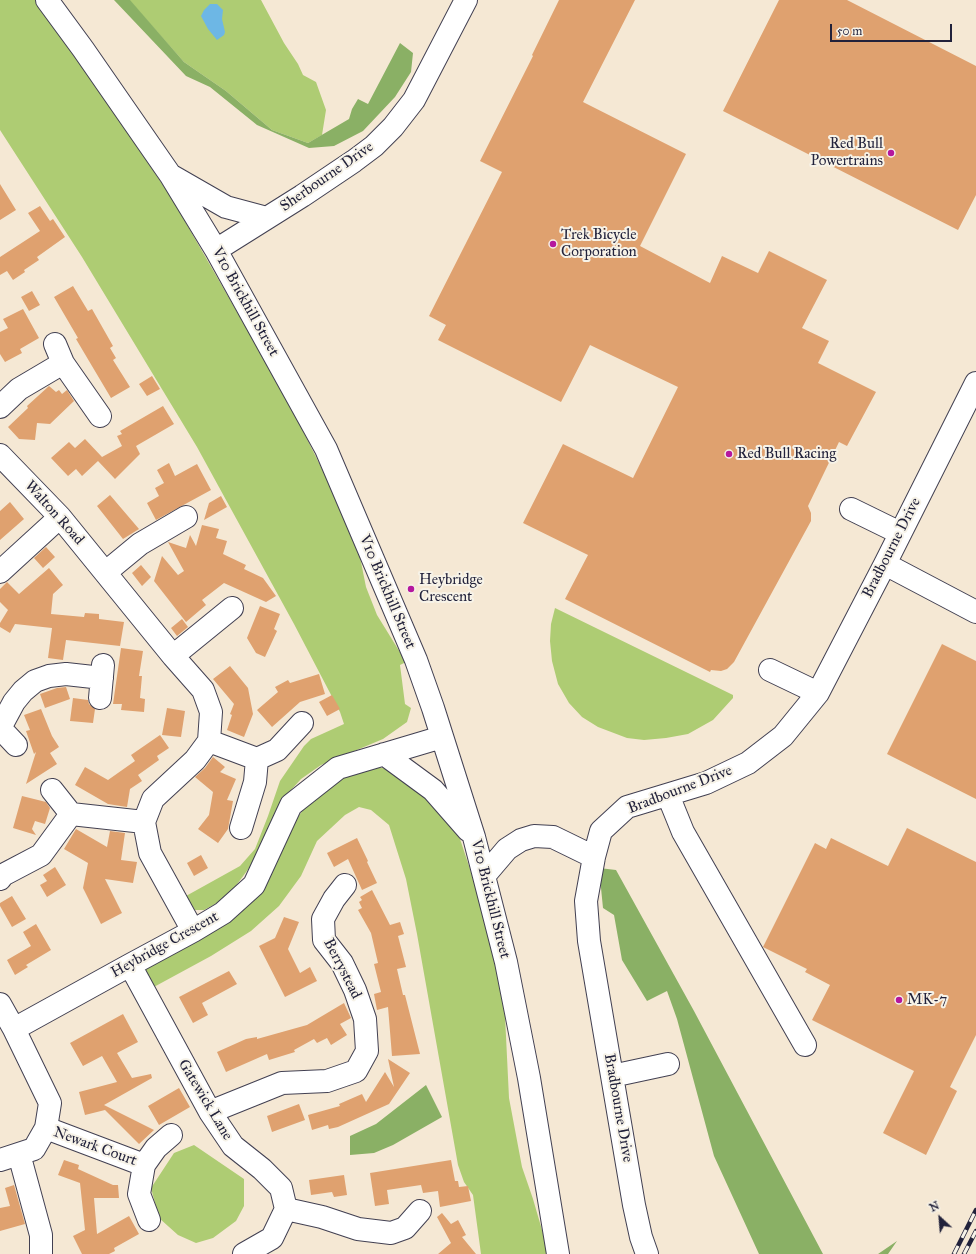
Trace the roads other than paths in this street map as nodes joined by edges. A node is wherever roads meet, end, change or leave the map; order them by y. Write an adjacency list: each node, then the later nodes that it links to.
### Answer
1 (47, 0): 3 (street, V10 Brickhill Street)
2 (466, 0): 4 (street, Sherbourne Drive)
3 (171, 176): 4 (street); 5 (street, V10 Brickhill Street)
4 (267, 218): 5 (street, Sherbourne Drive)
5 (216, 250): 24 (street, V10 Brickhill Street)
6 (974, 393): 13 (street, Bradbourne Drive)
7 (0, 407): 8 (street)
8 (106, 417)
9 (0, 455): 11 (street, Walton Road)
10 (851, 509): 13 (street)
11 (60, 517): 15 (street); 16 (street, Walton Road)
12 (186, 517): 16 (street)
13 (900, 533): 14 (street, Bradbourne Drive)
14 (885, 564): 18 (street); 22 (street, Bradbourne Drive)
15 (0, 572)
16 (106, 572): 19 (street, Walton Road)
17 (232, 608): 19 (street)
18 (976, 612)
19 (173, 656): 25 (street, Walton Road)
20 (770, 670): 22 (street)
21 (102, 680): 26 (street)
22 (818, 693): 30 (street, Bradbourne Drive)
23 (302, 723): 28 (street)
24 (442, 737): 27 (street, Heybridge Crescent); 34 (street, V10 Brickhill Street)
25 (209, 741): 28 (street); 32 (street)
26 (16, 745)
27 (384, 754): 34 (street); 39 (street, Heybridge Crescent)
28 (257, 759): 33 (street)
29 (52, 790): 31 (street)
30 (668, 795): 35 (street, Bradbourne Drive); 43 (street)
31 (71, 814): 32 (street); 37 (street)
32 (144, 822): 39 (street)
33 (241, 828)
34 (474, 837): 36 (street, V10 Brickhill Street)
35 (594, 857): 36 (street); 45 (street, Bradbourne Drive)
36 (484, 876): 56 (street, V10 Brickhill Street)
37 (0, 879)
38 (345, 885): 46 (street, Berrystead)
39 (193, 931): 40 (street, Heybridge Crescent)
40 (130, 965): 42 (street, Heybridge Crescent); 46 (street, Gatewick Lane)
41 (0, 1004): 42 (street)
42 (14, 1029): 47 (street)
43 (805, 1045)
44 (668, 1064): 45 (street)
45 (612, 1076): 57 (street, Bradbourne Drive)
46 (210, 1112): 51 (street, Gatewick Lane)
47 (46, 1128): 49 (street); 50 (street, Newark Court)
48 (171, 1135): 50 (street, Newark Court)
49 (9, 1157): 54 (street)
50 (144, 1165): 53 (street, Newark Court)
51 (286, 1209): 52 (street); 55 (street)
52 (420, 1211)
53 (149, 1220)
54 (41, 1254)
55 (244, 1254)
56 (558, 1254)
57 (647, 1254)

